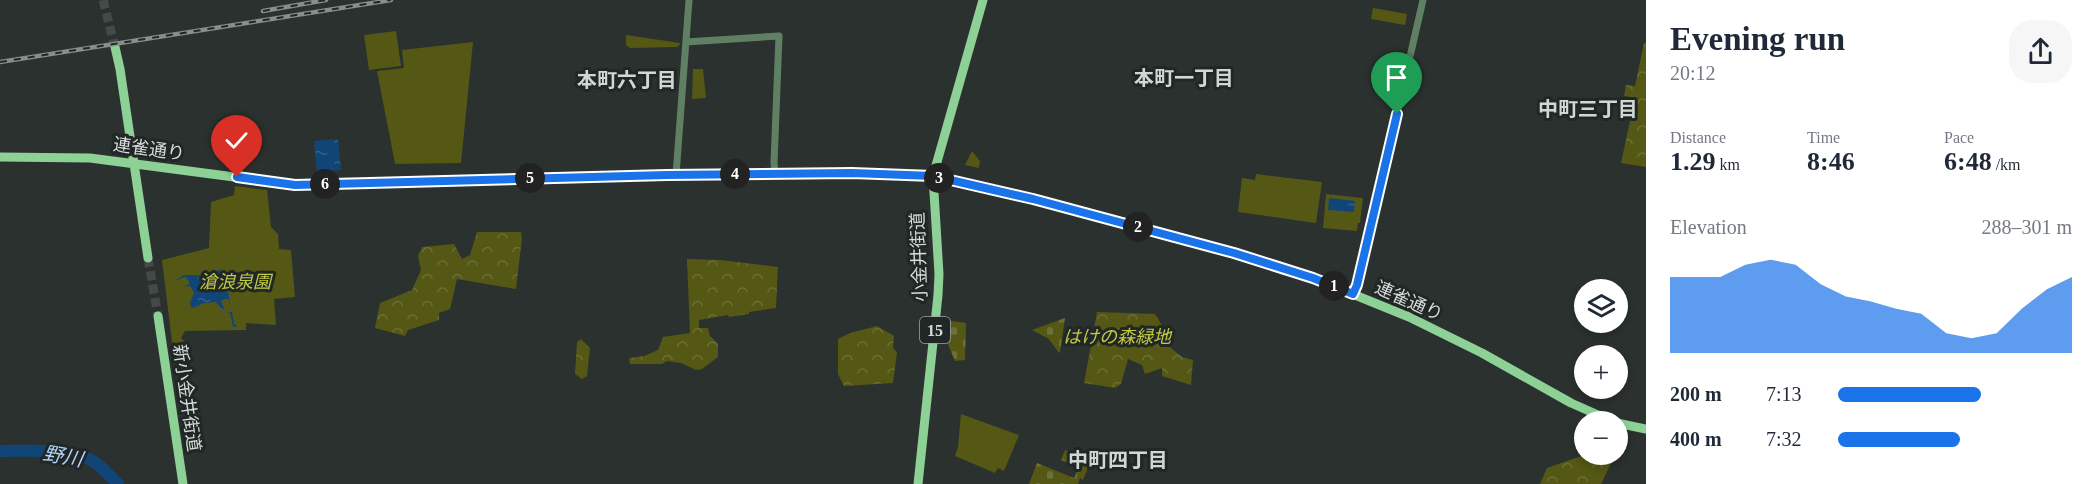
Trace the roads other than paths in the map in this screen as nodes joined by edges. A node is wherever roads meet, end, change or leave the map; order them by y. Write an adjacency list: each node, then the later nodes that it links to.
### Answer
1 (689, 0): 4 (street)
2 (983, 0): 10 (main road, 小金井街道 / 15)
3 (1423, 0): 12 (street)
4 (686, 42): 8 (street); 9 (street)
5 (115, 47): 7 (main road)
6 (0, 157): 7 (main road, 連雀通り)
7 (134, 164): 9 (main road, 連雀通り); 11 (main road)
8 (776, 174): 9 (main road, 連雀通り); 10 (main road, 連雀通り)
9 (676, 175)
10 (933, 176): 12 (main road, 連雀通り); 18 (main road, 小金井街道 / 15)
11 (148, 258)
12 (1353, 294): 14 (main road, 連雀通り)
13 (158, 316): 17 (main road, 新小金井街道)
14 (1590, 411)
15 (1628, 425): 16 (main road, 連雀通り)
16 (1646, 429)
17 (183, 484)
18 (918, 484)

